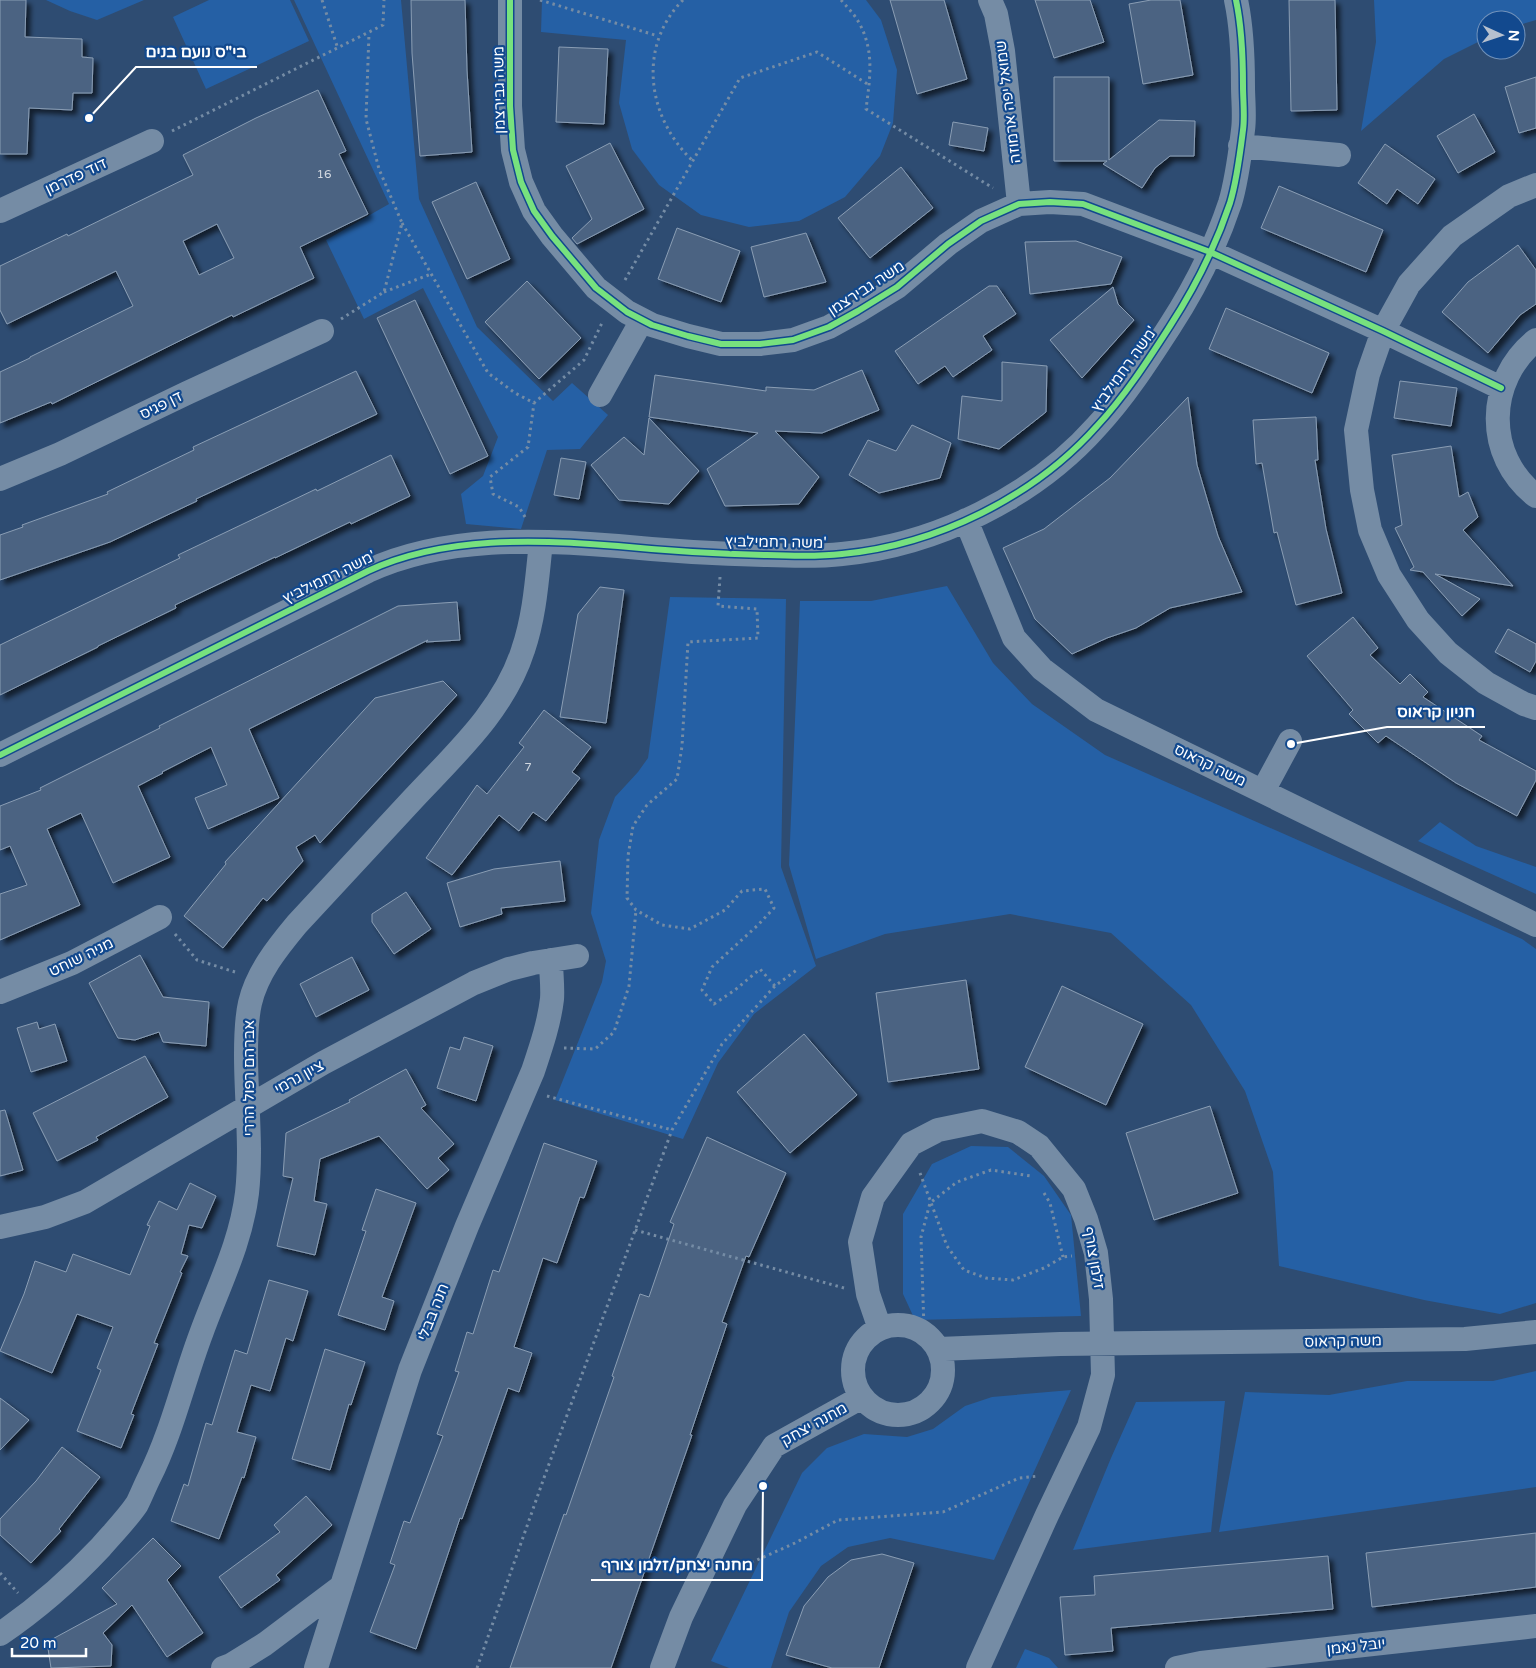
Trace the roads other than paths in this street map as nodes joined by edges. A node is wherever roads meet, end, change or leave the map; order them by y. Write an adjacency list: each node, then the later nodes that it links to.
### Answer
1 (510, 0): 11 (street, משה גבירצמן)
2 (990, 0): 8 (street, שמואל יפה ארמוזה)
3 (1236, 0): 5 (street, משה רחמילביץ')
4 (152, 141): 9 (street, דוד פדרמן)
5 (1240, 146): 6 (street); 10 (street, משה רחמילביץ')
6 (1339, 155)
7 (1536, 185): 13 (street)
8 (1019, 204): 10 (street, משה גבירצמן); 11 (street, משה גבירצמן)
9 (0, 211)
10 (1210, 252): 13 (street, משה גבירצמן); 19 (street, משה רחמילביץ')
11 (642, 320): 16 (street)
12 (322, 331): 17 (street, דן פגיס)
13 (1383, 331): 15 (street, משה גבירצמן); 21 (street)
14 (1536, 340): 15 (street)
15 (1502, 388): 18 (street)
16 (600, 395)
17 (0, 479)
18 (1536, 496)
19 (966, 520): 20 (street, משה רחמילביץ'); 24 (street, משה קראוס)
20 (541, 542): 23 (street, משה רחמילביץ'); 30 (street, אברהם רפול הררי)
21 (1536, 708)
22 (1290, 742): 24 (street)
23 (0, 755)
24 (1263, 791): 26 (street, משה קראוס)
25 (160, 917): 29 (street, מניה שוחט)
26 (1536, 925)
27 (577, 956): 28 (street, ציון גרמי)
28 (551, 960): 30 (street, ציון גרמי); 36 (street, חנה בבלי)
29 (0, 992)
30 (248, 1106): 31 (street, ציון גרמי); 38 (street, אברהם רפול הררי)
31 (0, 1226)
32 (880, 1329): 34 (street); 35 (street); 42 (street, זלמן צורף)
33 (1536, 1332): 34 (street, משה קראוס)
34 (932, 1341): 35 (street)
35 (862, 1396): 41 (street, מחנה יצחק)
36 (342, 1586): 39 (street); 40 (street, חנה בבלי)
37 (1536, 1626): 43 (street, יובל נאמן)
38 (0, 1634)
39 (224, 1668)
40 (316, 1668)
41 (662, 1668)
42 (978, 1668)
43 (1177, 1668)

